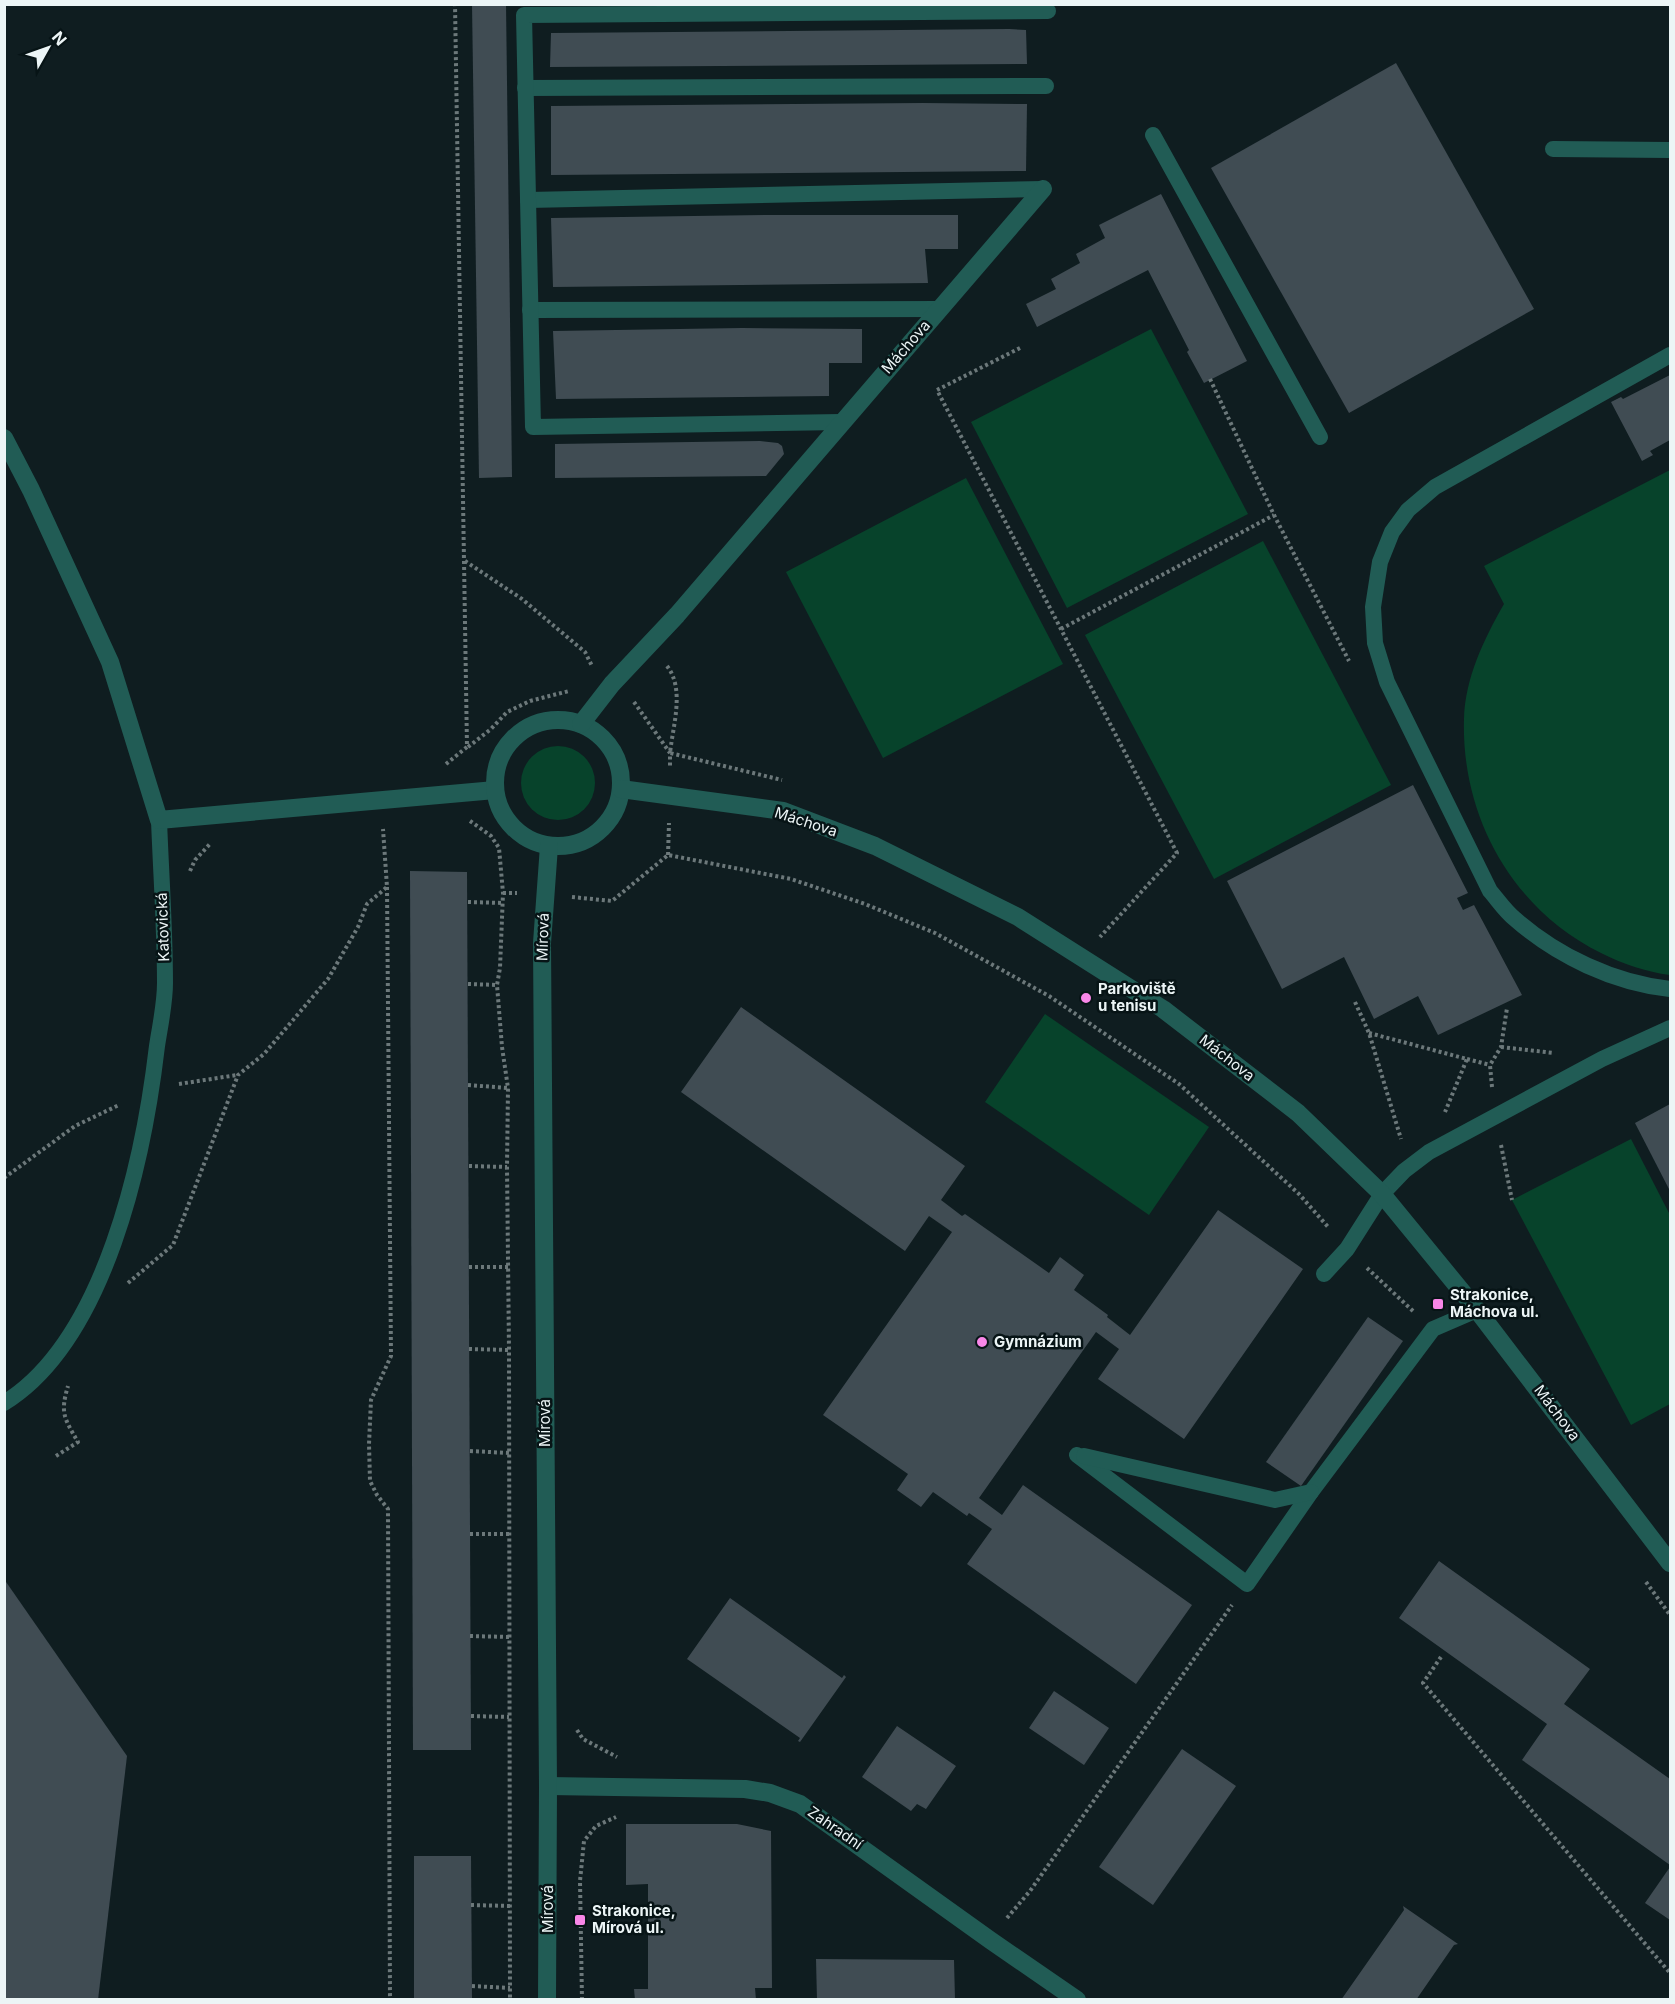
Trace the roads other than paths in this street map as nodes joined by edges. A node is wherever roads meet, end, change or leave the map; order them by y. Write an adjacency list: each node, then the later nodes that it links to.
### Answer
1 (1048, 11): 3 (lane)
2 (1046, 86): 3 (lane)
3 (525, 88): 8 (lane)
4 (1153, 135): 13 (lane)
5 (1552, 149): 6 (lane)
6 (1671, 150)
7 (1043, 189): 8 (lane); 9 (street, Máchova)
8 (528, 200): 10 (lane)
9 (939, 309): 10 (lane); 12 (street, Máchova)
10 (530, 310): 12 (lane)
11 (1671, 355): 20 (lane)
12 (841, 422): 15 (street, Máchova)
13 (1320, 436)
14 (4, 438): 18 (street, Katovická)
15 (581, 724): 16 (street); 17 (street)
16 (621, 789): 19 (street); 22 (street, Máchova)
17 (495, 790): 18 (street); 19 (street)
18 (159, 820): 25 (lane, Katovická)
19 (549, 846): 28 (street, Mírová)
20 (1671, 989)
21 (1671, 1028): 22 (lane)
22 (1382, 1194): 23 (lane); 24 (street, Máchova)
23 (1324, 1274)
24 (1477, 1310): 26 (lane); 27 (street, Máchova)
25 (4, 1403)
26 (1311, 1492): 26 (lane)
27 (1671, 1563)
28 (548, 1785): 29 (street, Mírová); 30 (street, Zahradní)
29 (547, 2000)
30 (1077, 2000)

